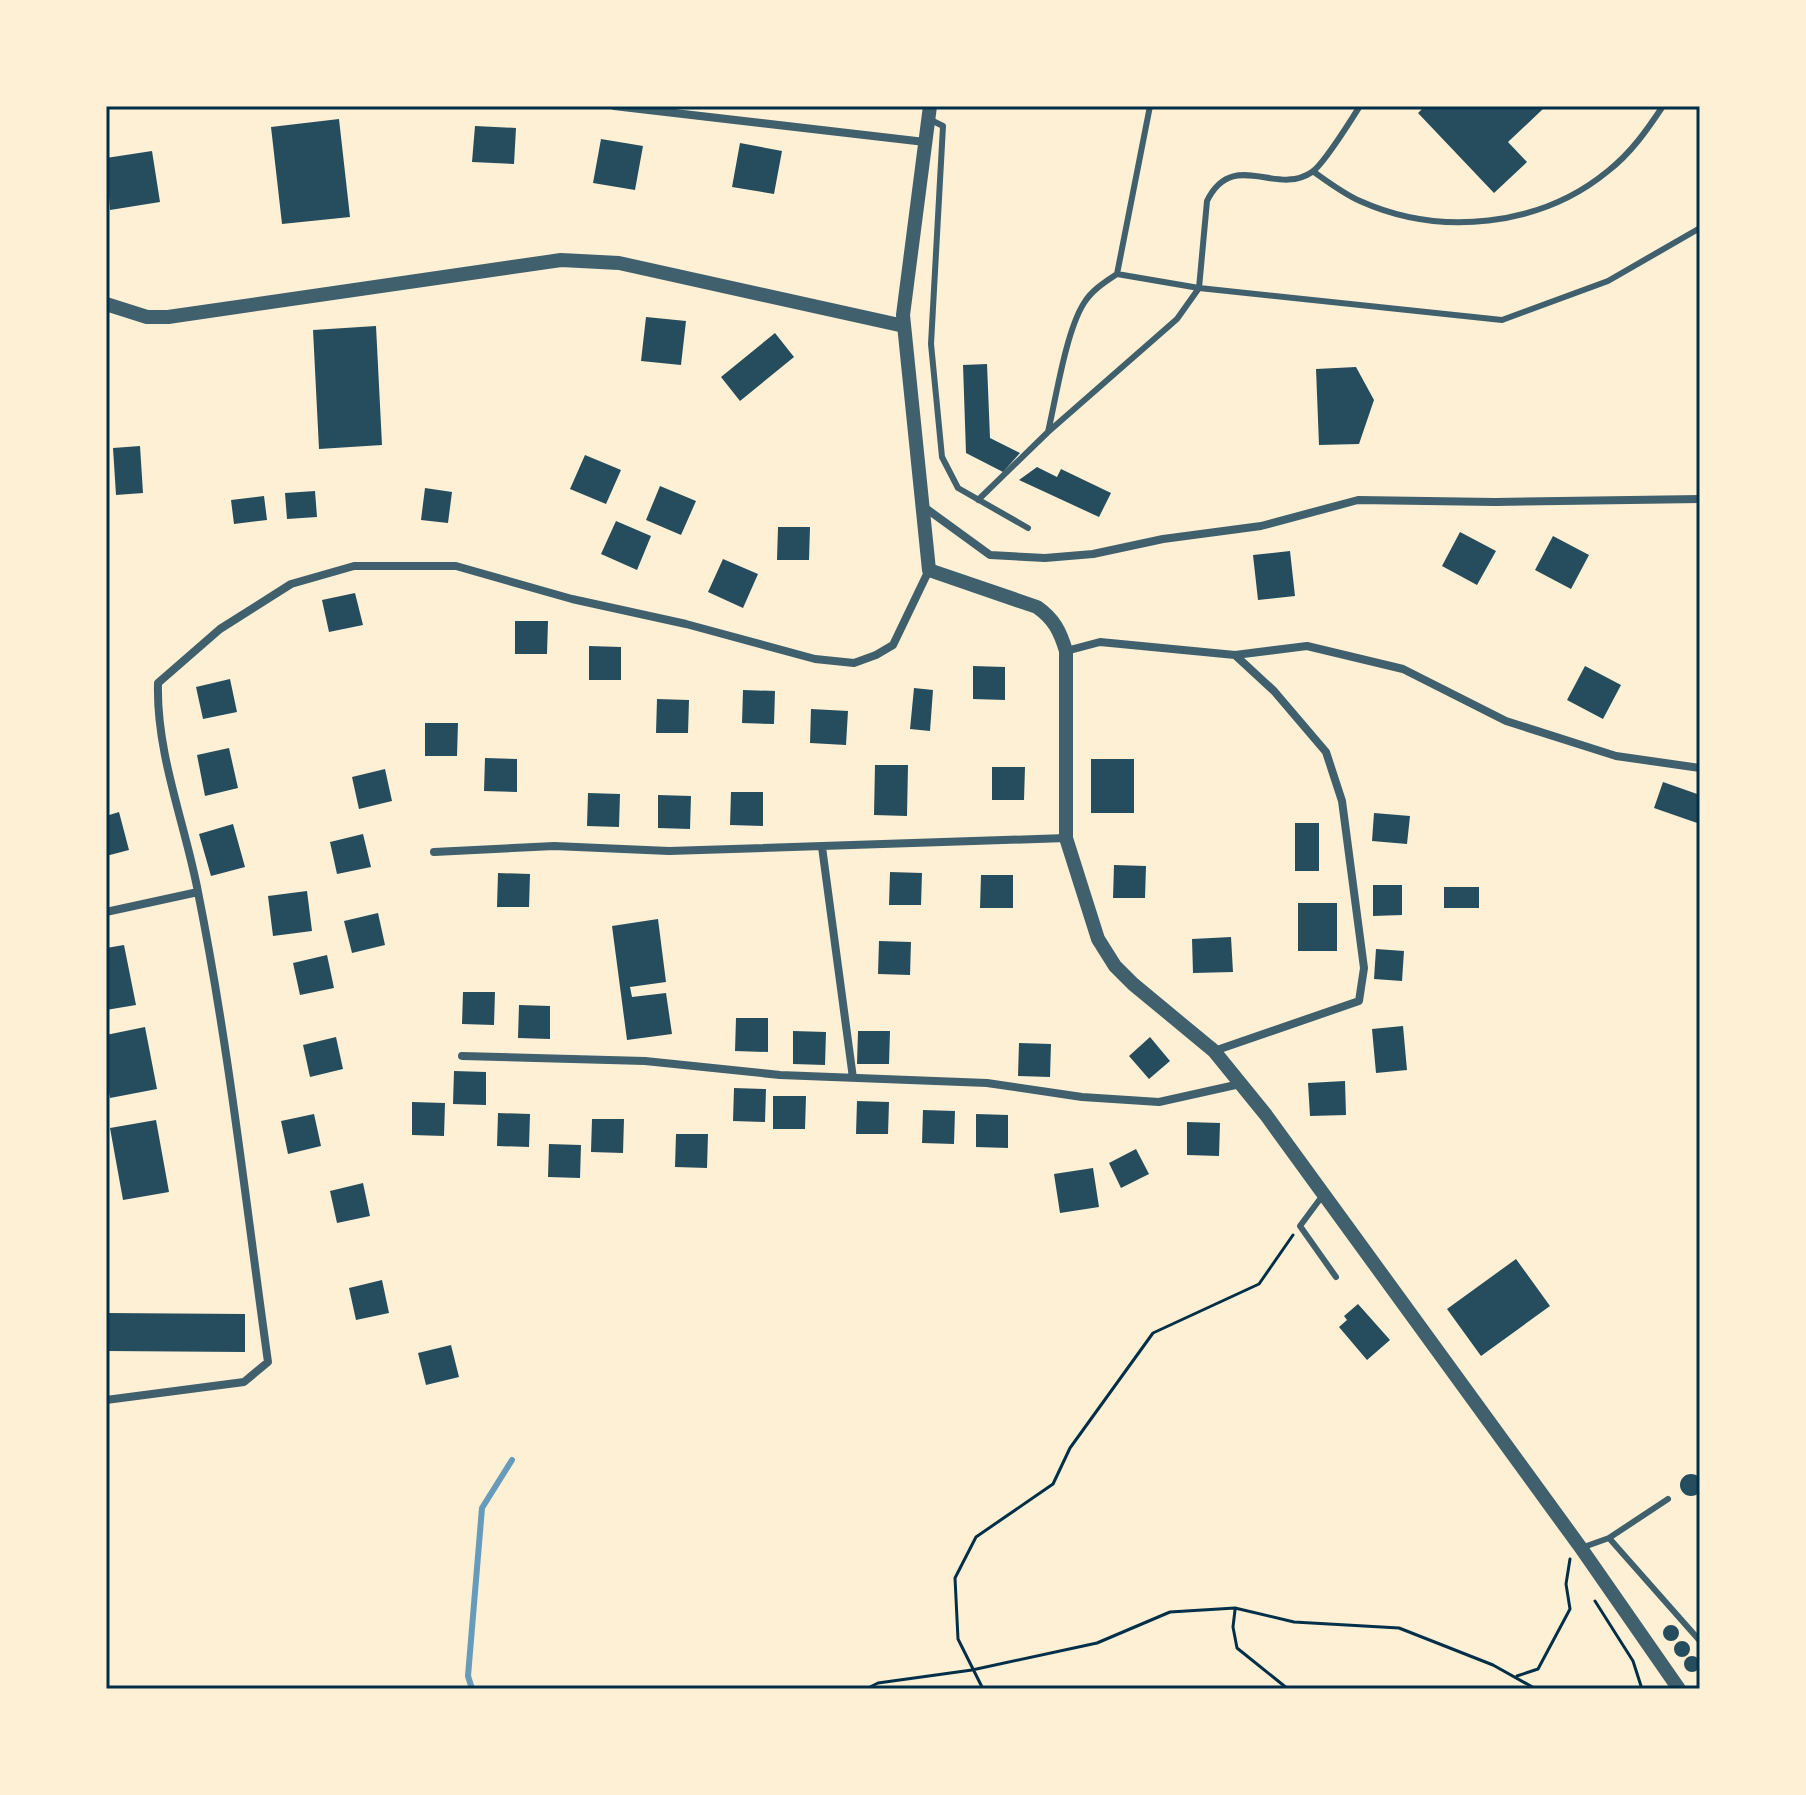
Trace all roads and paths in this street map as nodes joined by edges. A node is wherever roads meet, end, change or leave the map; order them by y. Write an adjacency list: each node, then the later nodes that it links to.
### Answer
1 (614, 106): 6 (street)
2 (1150, 106): 9 (lane)
3 (1360, 106): 7 (lane)
4 (1663, 106): 7 (lane)
5 (928, 112): 6 (street); 15 (lane)
6 (925, 142): 12 (street)
7 (1314, 172): 10 (lane)
8 (1700, 228): 10 (lane)
9 (1117, 274): 10 (lane); 13 (lane)
10 (1199, 288): 13 (lane)
11 (106, 304): 12 (street)
12 (904, 326): 16 (street)
13 (1048, 432): 15 (lane)
14 (1700, 499): 16 (street)
15 (978, 500): 17 (lane)
16 (924, 507): 18 (street)
17 (1028, 528)
18 (929, 570): 19 (street); 25 (street)
19 (1066, 651): 20 (street); 22 (street)
20 (1235, 655): 21 (street); 27 (street)
21 (1700, 768)
22 (1066, 838): 23 (street); 27 (street)
23 (822, 847): 24 (street); 29 (street)
24 (434, 852)
25 (198, 892): 26 (street); 34 (street)
26 (106, 912)
27 (1214, 1051): 30 (street)
28 (462, 1056): 29 (street)
29 (853, 1078): 30 (street)
30 (1240, 1084): 31 (street)
31 (1323, 1195): 32 (lane); 37 (street)
32 (1300, 1226): 33 (lane); 40 (path)
33 (1336, 1277)
34 (106, 1400)
35 (1668, 1499): 36 (lane)
36 (1609, 1538): 37 (lane); 39 (lane)
37 (1581, 1548): 41 (path); 46 (street)
38 (1235, 1608): 40 (path); 41 (path); 44 (path)
39 (1700, 1641)
40 (972, 1670): 42 (path); 43 (path)
41 (1515, 1677): 45 (path)
42 (866, 1689)
43 (983, 1689)
44 (1288, 1689)
45 (1536, 1689)
46 (1679, 1689)

